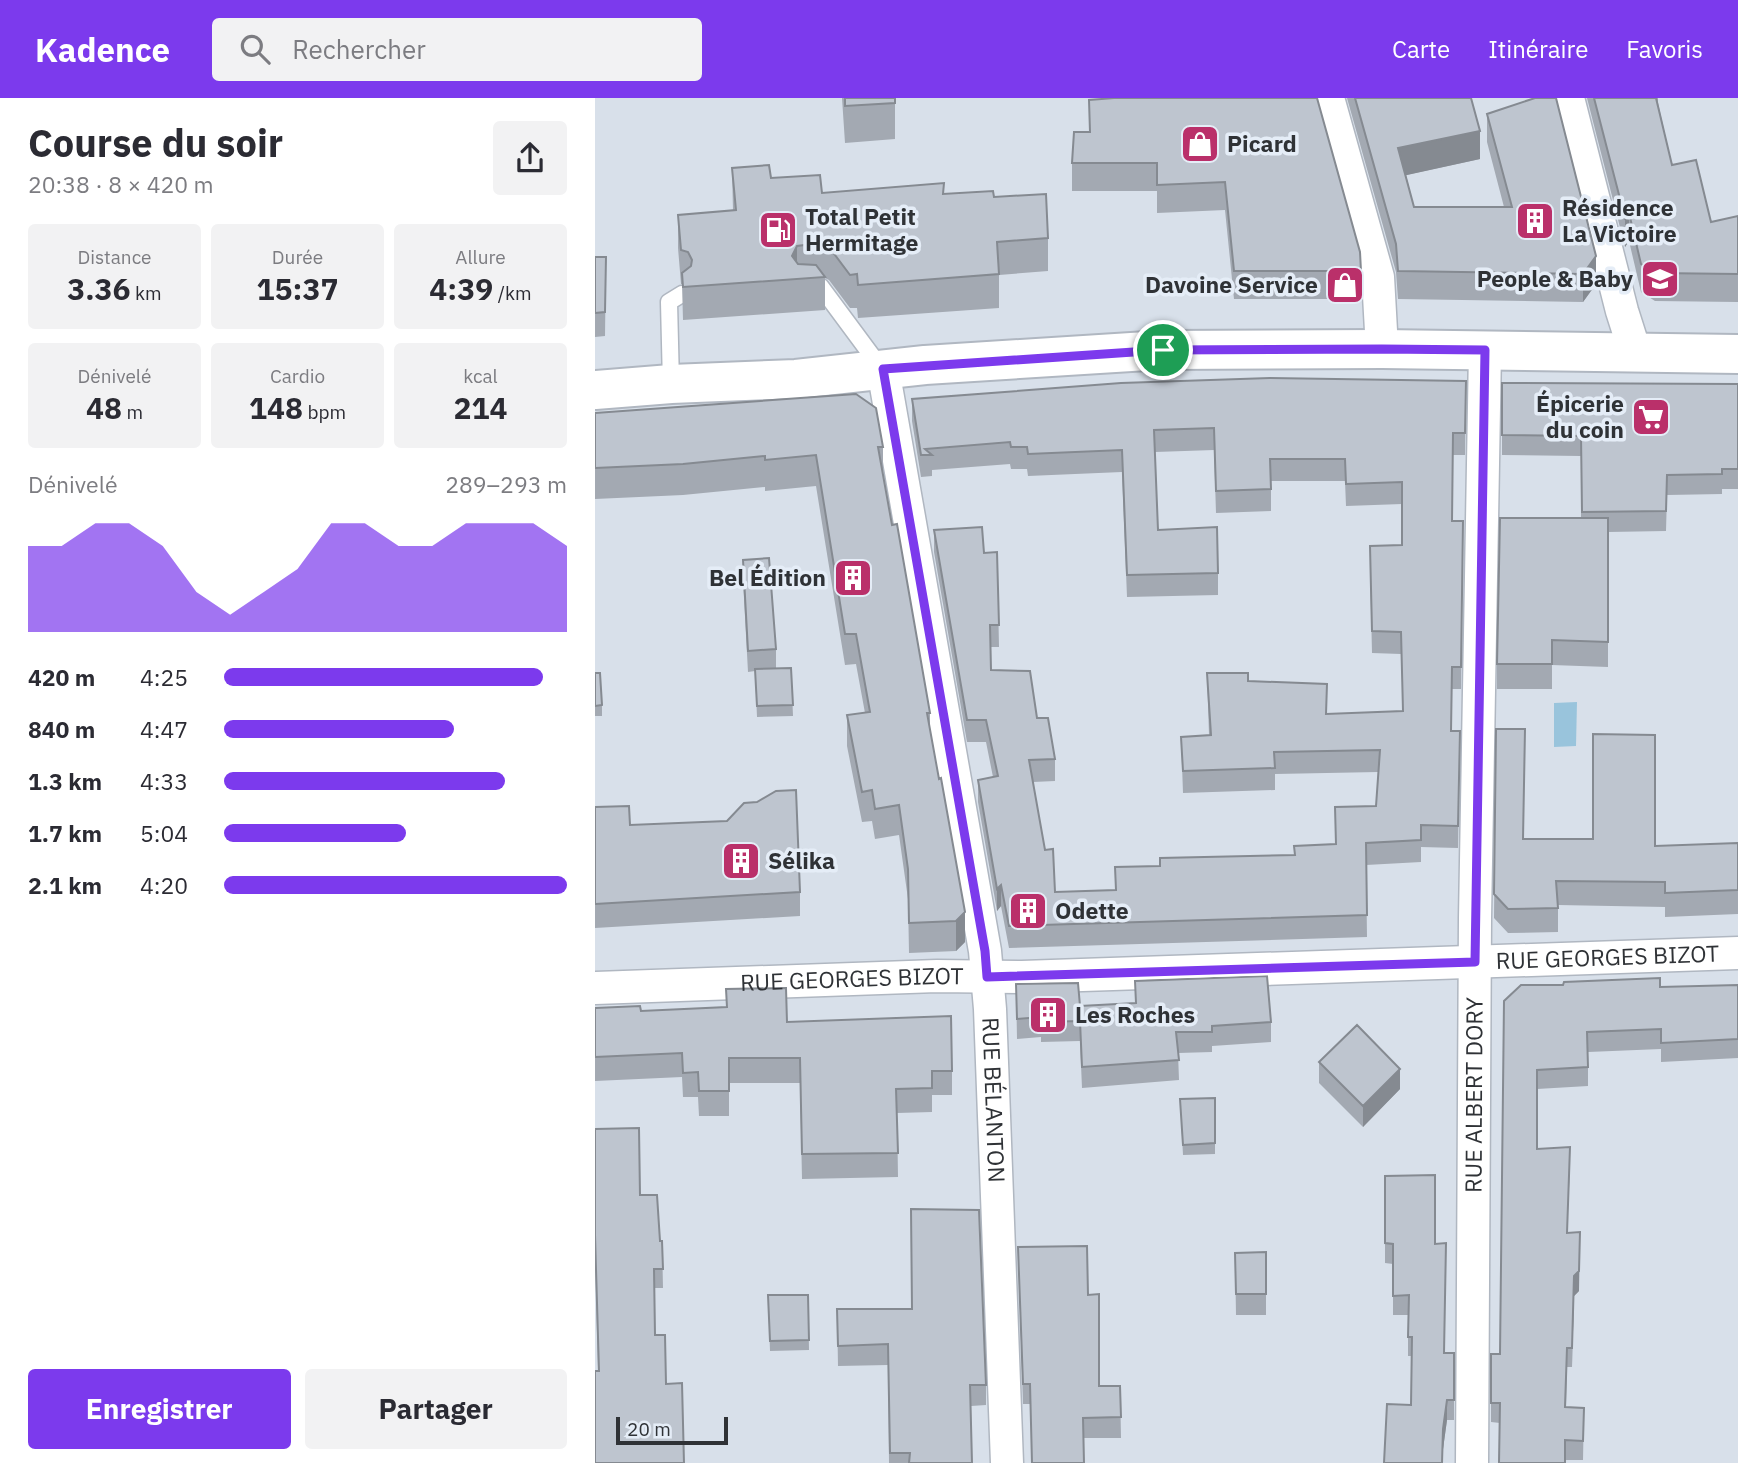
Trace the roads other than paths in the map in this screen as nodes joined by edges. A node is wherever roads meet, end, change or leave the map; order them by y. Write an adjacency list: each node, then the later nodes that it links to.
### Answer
1 (1328, 98): 5 (street)
2 (1568, 98): 7 (street)
3 (802, 288): 9 (lane)
4 (682, 294): 10 (lane)
5 (1382, 349): 6 (main road); 9 (main road)
6 (1485, 350): 7 (main road); 13 (street, RUE ALBERT DORY)
7 (1635, 352): 8 (main road)
8 (1738, 354)
9 (883, 369): 10 (main road); 14 (street, RUE BÉLANTON)
10 (671, 384): 11 (main road)
11 (595, 390)
12 (1738, 953): 13 (street, RUE GEORGES BIZOT)
13 (1475, 962): 14 (street, RUE GEORGES BIZOT); 17 (street, RUE ALBERT DORY)
14 (987, 977): 15 (street, RUE GEORGES BIZOT); 16 (street, RUE BÉLANTON)
15 (595, 988)
16 (1007, 1463)
17 (1472, 1463)

